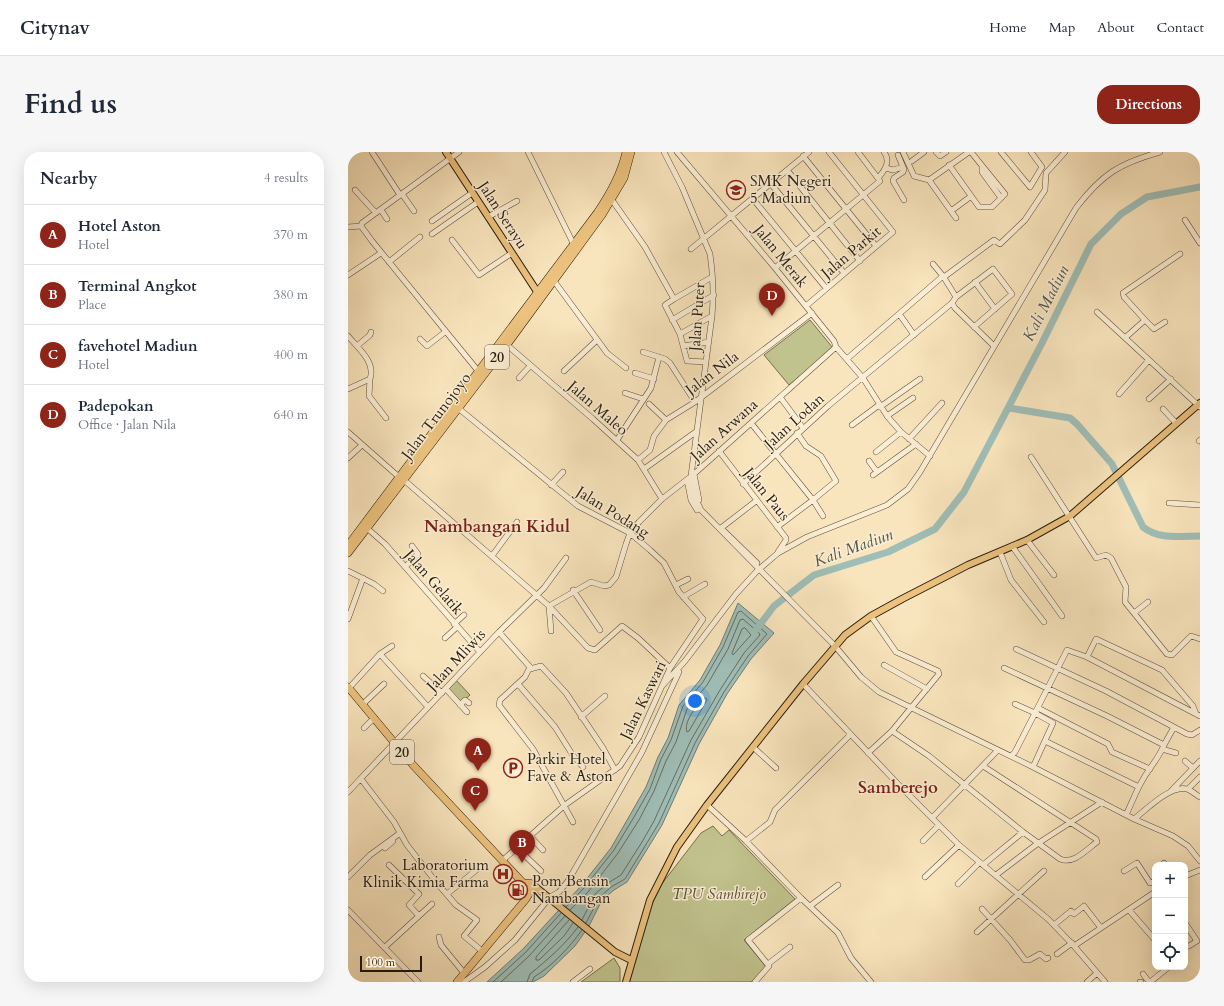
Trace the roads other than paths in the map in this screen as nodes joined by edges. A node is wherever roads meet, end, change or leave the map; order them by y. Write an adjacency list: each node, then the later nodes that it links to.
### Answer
1 (372, 152): 35 (street)
2 (446, 152): 23 (main road, Jalan Serayu)
3 (459, 152): 23 (street)
4 (528, 152): 61 (street)
5 (626, 152): 61 (highway, Jalan Trunojoyo / 20)
6 (631, 152): 38 (highway, Jalan Trunojoyo / 20)
7 (664, 152): 58 (street, Jalan Puter)
8 (677, 152): 46 (street, Jalan Merak)
9 (809, 152): 22 (street)
10 (829, 152): 34 (street)
11 (858, 152): 29 (street)
12 (884, 152): 27 (street)
13 (924, 152): 24 (street)
14 (936, 152): 15 (street)
15 (946, 152)
16 (970, 152): 25 (street); 36 (street)
17 (1001, 152): 18 (street)
18 (1031, 152)
19 (1065, 152): 76 (street)
20 (1160, 152): 107 (street)
21 (901, 154): 26 (street); 30 (street)
22 (803, 156): 28 (street); 42 (street)
23 (450, 159): 33 (main road, Jalan Serayu); 35 (street)
24 (912, 161)
25 (949, 165): 30 (street); 36 (street)
26 (903, 167): 27 (street); 39 (street)
27 (886, 168): 29 (street)
28 (787, 170): 31 (street); 52 (street)
29 (879, 179): 34 (street)
30 (929, 180): 44 (street)
31 (771, 184): 37 (street); 56 (street)
32 (355, 190): 45 (street)
33 (472, 193): 41 (main road, Jalan Serayu); 51 (street)
34 (863, 194): 42 (street); 62 (street, Jalan Parkit)
35 (401, 195): 43 (street); 45 (street)
36 (970, 197): 44 (street)
37 (753, 199): 46 (street); 64 (street)
38 (612, 200): 72 (highway, Jalan Trunojoyo / 20); 83 (street)
39 (904, 200)
40 (517, 201): 47 (street)
41 (478, 202): 47 (main road, Jalan Serayu); 55 (street)
42 (846, 208): 52 (street); 62 (street)
43 (414, 211)
44 (952, 211): 48 (street)
45 (378, 212): 49 (street); 53 (street)
46 (732, 216): 58 (street); 71 (street, Jalan Merak)
47 (488, 217): 66 (main road, Jalan Serayu)
48 (956, 218)
49 (387, 219)
50 (1185, 220): 60 (street)
51 (432, 221)
52 (830, 222): 56 (street); 68 (street)
53 (361, 226): 54 (street); 65 (street)
54 (348, 227)
55 (432, 234)
56 (814, 236): 64 (street); 73 (street)
57 (420, 237): 69 (street)
58 (703, 239): 63 (street); 75 (street, Jalan Puter)
59 (452, 240): 66 (street)
60 (1200, 243)
61 (574, 245): 72 (highway, Jalan Trunojoyo / 20)
62 (876, 246): 68 (street, Jalan Parkit)
63 (691, 249)
64 (795, 251): 71 (street); 79 (street)
65 (381, 253): 69 (street); 74 (street)
66 (512, 253): 80 (main road, Jalan Serayu)
67 (1180, 254): 92 (street)
68 (860, 261): 73 (street, Jalan Parkit)
69 (389, 262): 96 (street)
70 (933, 264): 76 (street)
71 (775, 268): 85 (street, Jalan Merak)
72 (558, 272): 77 (highway, Jalan Trunojoyo / 20); 80 (highway, Jalan Trunojoyo / 20)
73 (844, 273): 79 (street, Jalan Parkit)
74 (348, 275)
75 (712, 277): 81 (street, Jalan Puter); 83 (street)
76 (943, 277): 82 (street); 89 (street)
77 (554, 281): 102 (street); 104 (highway, Jalan Trunojoyo / 20)
78 (975, 282): 82 (street, Jalan Lodan); 86 (street); 86 (street, Jalan Lodan)
79 (826, 288): 85 (street, Jalan Parkit)
80 (538, 293): 117 (highway, Jalan Trunojoyo / 20)
81 (714, 295): 90 (street, Jalan Puter); 91 (street)
82 (956, 298): 84 (street, Jalan Lodan)
83 (674, 299): 91 (street)
84 (952, 303): 94 (street); 98 (street, Jalan Lodan)
85 (806, 306): 88 (street, Jalan Merak)
86 (995, 309): 94 (street)
87 (1097, 312): 100 (street)
88 (812, 314): 108 (street, Jalan Merak); 128 (street, Jalan Nila)
89 (900, 315): 98 (street); 111 (street)
90 (712, 316): 97 (street); 103 (street, Jalan Puter)
91 (672, 320): 97 (street)
92 (1146, 320): 93 (street); 100 (street)
93 (1165, 322)
94 (974, 327): 107 (street)
95 (371, 332): 105 (street)
96 (445, 332): 101 (street); 117 (street)
97 (680, 334): 106 (street)
98 (914, 335): 120 (street, Jalan Lodan)
99 (348, 336): 105 (street)
100 (1126, 337): 112 (street)
101 (420, 339)
102 (597, 340): 115 (street); 116 (street)
103 (709, 342): 106 (street); 113 (street, Jalan Puter)
104 (507, 344): 114 (street, Jalan Maleo); 138 (highway, Jalan Trunojoyo / 20)
105 (357, 346): 121 (street)
106 (683, 346): 113 (street)
107 (994, 346): 158 (street)
108 (836, 347): 111 (street, Jalan Merak); 129 (street, Jalan Arwana)
109 (643, 352): 110 (street)
110 (660, 357): 122 (street); 133 (street)
111 (848, 358): 120 (street, Jalan Merak)
112 (1149, 360): 124 (street); 127 (street)
113 (706, 362): 128 (street, Jalan Puter)
114 (530, 366): 119 (street); 152 (street, Jalan Maleo)
115 (626, 368)
116 (564, 371)
117 (479, 372): 166 (highway, Jalan Trunojoyo / 20)
118 (635, 373): 122 (street)
119 (519, 378)
120 (863, 378): 137 (street, Jalan Merak); 146 (street, Jalan Lodan)
121 (370, 379): 125 (street); 141 (street)
122 (654, 379): 131 (street)
123 (920, 379): 137 (street)
124 (1171, 379): 132 (street); 136 (street)
125 (348, 389)
126 (625, 393): 131 (street)
127 (1119, 394)
128 (702, 396): 133 (street, Jalan Nila); 147 (street, Jalan Puter)
129 (780, 397): 143 (street, Jalan Arwana); 146 (street)
130 (913, 398): 140 (street)
131 (643, 399): 152 (street)
132 (1149, 399)
133 (695, 402): 142 (street, Jalan Nila)
134 (942, 403): 151 (street)
135 (649, 404): 142 (street)
136 (1199, 405): 144 (main road)
137 (880, 406): 140 (street, Jalan Merak); 145 (street)
138 (458, 408): 166 (highway, Jalan Trunojoyo / 20); 168 (street, Jalan Podang)
139 (1163, 409): 144 (street)
140 (887, 416): 149 (street, Jalan Merak)
141 (386, 418)
142 (666, 420): 161 (street, Jalan Nila)
143 (751, 422): 155 (street, Jalan Arwana); 157 (street)
144 (1176, 423): 175 (main road)
145 (852, 425)
146 (803, 428): 150 (street, Jalan Lodan)
147 (697, 431): 163 (street); 165 (street, Jalan Puter)
148 (348, 432): 154 (street)
149 (901, 432): 151 (street, Jalan Merak); 156 (street)
150 (797, 433): 157 (street, Jalan Lodan); 170 (street)
151 (909, 439): 153 (street, Jalan Merak)
152 (616, 440): 161 (street, Jalan Maleo)
153 (916, 444): 158 (street, Jalan Merak); 162 (street)
154 (362, 445): 160 (street); 166 (street)
155 (719, 451): 165 (street, Jalan Arwana); 167 (street, Jalan Paus)
156 (876, 452)
157 (776, 453): 167 (street, Jalan Lodan); 170 (street)
158 (930, 456): 187 (street)
159 (1031, 456): 175 (street)
160 (348, 458)
161 (638, 460): 163 (street, Jalan Maleo)
162 (869, 461)
163 (644, 469): 169 (street, Jalan Maleo)
164 (563, 472): 168 (street)
165 (690, 477): 169 (street, Jalan Arwana); 178 (street); 178 (street); 192 (street)
166 (401, 479): 179 (highway, Jalan Trunojoyo / 20); 182 (highway, Jalan Trunojoyo / 20); 188 (street)
167 (743, 484): 171 (street, Jalan Paus)
168 (551, 485): 180 (street, Jalan Podang)
169 (662, 499): 180 (street, Jalan Arwana)
170 (813, 500): 174 (street); 177 (street)
171 (756, 501): 177 (street, Jalan Paus); 178 (street)
172 (1169, 503): 173 (street)
173 (1200, 505)
174 (823, 516)
175 (1070, 516): 181 (main road); 204 (street)
176 (517, 522): 188 (street)
177 (777, 527): 187 (street, Jalan Paus)
178 (721, 528)
179 (368, 529): 186 (highway, Jalan Trunojoyo / 20); 190 (street, Jalan Gelatik)
180 (630, 533): 197 (street, Jalan Podang); 198 (street)
181 (1027, 540): 184 (main road); 193 (street)
182 (348, 546)
183 (412, 546): 190 (street)
184 (1012, 546): 185 (main road); 207 (street)
185 (1000, 552): 206 (main road); 210 (street)
186 (348, 553)
187 (778, 553): 192 (street)
188 (492, 556): 200 (street)
189 (566, 558): 200 (street, Jalan Mliwis)
190 (405, 567): 211 (street, Jalan Gelatik)
191 (348, 571): 194 (street)
192 (759, 571): 218 (street); 223 (street)
193 (1054, 576)
194 (363, 578): 199 (street); 208 (street)
195 (688, 578): 197 (street)
196 (705, 584): 201 (street)
197 (676, 585): 201 (street, Jalan Podang)
198 (573, 590): 203 (street); 212 (street)
199 (383, 591)
200 (535, 595): 203 (street); 214 (street, Jalan Mliwis)
201 (683, 597): 209 (street, Jalan Podang)
202 (1148, 602): 204 (street)
203 (549, 606): 213 (street); 225 (street)
204 (1134, 613): 216 (street)
205 (464, 615): 211 (street)
206 (871, 616): 218 (main road); 236 (street)
207 (1062, 616)
208 (348, 619)
209 (703, 619): 225 (street, Jalan Kaswari)
210 (1044, 622)
211 (456, 625): 215 (street); 220 (street, Jalan Gelatik)
212 (600, 630)
213 (551, 631)
214 (498, 632): 220 (street, Jalan Mliwis); 228 (street)
215 (445, 638)
216 (1200, 639)
217 (392, 646): 221 (street)
218 (835, 646): 232 (main road); 244 (street)
219 (1016, 649): 227 (street)
220 (480, 652): 237 (street, Jalan Mliwis)
221 (380, 654): 234 (street); 243 (street)
222 (1087, 657): 227 (street); 247 (street); 247 (street)
223 (685, 661): 233 (street); 321 (street)
224 (884, 665): 236 (street)
225 (670, 668): 233 (street, Jalan Kaswari)
226 (1004, 668): 235 (street)
227 (1056, 668): 235 (street); 250 (street)
228 (530, 669): 231 (street); 248 (street)
229 (423, 676): 237 (street)
230 (384, 684): 240 (street)
231 (518, 684): 266 (street); 281 (street)
232 (803, 684): 254 (street); 257 (main road)
233 (662, 686): 271 (street, Jalan Kaswari)
234 (349, 687): 240 (highway, 20)
235 (1046, 688): 245 (street); 258 (street)
236 (927, 689): 244 (street)
237 (444, 691): 242 (street); 243 (street, Jalan Mliwis)
238 (605, 696): 248 (street)
239 (469, 703): 242 (street)
240 (363, 704): 249 (highway, 20)
241 (1015, 704): 245 (street)
242 (460, 705): 246 (street)
243 (428, 707): 256 (street, Jalan Mliwis)
244 (912, 708): 253 (street); 259 (street)
245 (1036, 710): 255 (street); 262 (street); 270 (street)
246 (466, 712)
247 (1198, 715)
248 (581, 717): 271 (street)
249 (374, 718): 251 (street); 256 (highway, 20)
250 (1174, 727): 252 (street); 258 (street)
251 (364, 728)
252 (1200, 730)
253 (892, 731): 260 (street); 274 (street)
254 (850, 735): 260 (street); 293 (street)
255 (1045, 741): 267 (street); 275 (street)
256 (394, 743): 273 (street, Jalan Mliwis); 300 (highway, 20)
257 (753, 747): 268 (street); 282 (main road)
258 (1163, 747): 261 (street); 270 (street)
259 (998, 750): 262 (street); 265 (street)
260 (868, 753): 284 (street)
261 (1176, 753)
262 (1010, 756): 267 (street)
263 (1185, 761): 269 (street)
264 (1200, 761): 269 (street)
265 (983, 766): 274 (street); 287 (street)
266 (583, 767)
267 (1033, 767): 280 (street)
268 (776, 768)
269 (1193, 768): 278 (street)
270 (1150, 769): 275 (street)
271 (615, 770): 281 (street, Jalan Kaswari)
272 (1200, 777): 276 (street)
273 (361, 779): 277 (street, Jalan Mliwis); 290 (street)
274 (965, 784): 284 (street); 289 (street)
275 (1139, 788): 283 (street)
276 (1188, 789): 278 (street); 279 (street)
277 (348, 792)
278 (1169, 793): 285 (street)
279 (1200, 797)
280 (1102, 802): 283 (street); 287 (street)
281 (565, 805): 286 (street); 291 (street, Jalan Kaswari)
282 (707, 805): 293 (street); 342 (main road)
283 (1126, 815): 285 (street)
284 (932, 818): 288 (street)
285 (1134, 819): 301 (street)
286 (573, 822)
287 (1069, 823): 295 (street); 295 (street)
288 (939, 825): 294 (street); 296 (street)
289 (1022, 832): 295 (street); 302 (street)
290 (400, 833): 292 (street); 317 (street)
291 (530, 836): 298 (street, Jalan Kaswari); 299 (street)
292 (392, 839): 297 (street); 311 (street)
293 (746, 841): 320 (street)
294 (923, 841)
295 (1037, 844): 309 (street)
296 (959, 845): 302 (street); 312 (street)
297 (385, 848)
298 (517, 848): 300 (street, Jalan Kaswari); 306 (street)
299 (543, 850)
300 (503, 860): 316 (highway, 20)
301 (1200, 861)
302 (981, 864): 309 (street); 314 (street)
303 (389, 865): 327 (street)
304 (480, 867): 317 (street)
305 (1200, 870): 310 (street)
306 (541, 871)
307 (1044, 871): 318 (street)
308 (1124, 871): 313 (street)
309 (996, 875): 318 (street)
310 (1188, 875)
311 (348, 877)
312 (925, 877)
313 (1152, 882)
314 (958, 884)
315 (838, 885): 323 (street)
316 (529, 887): 321 (main road); 339 (highway)
317 (447, 894): 339 (street)
318 (1018, 894): 328 (street); 329 (street)
319 (1152, 894): 326 (street)
320 (801, 898): 323 (street); 343 (street)
321 (551, 899): 342 (main road); 351 (street)
322 (432, 904): 327 (street)
323 (810, 906): 355 (street)
324 (982, 909): 328 (street)
325 (348, 910): 337 (street)
326 (1129, 910): 330 (street); 334 (street)
327 (419, 916): 337 (street)
328 (992, 919): 332 (street); 341 (street)
329 (1054, 925): 330 (street); 335 (street)
330 (1102, 928): 335 (street)
331 (1188, 928): 336 (street)
332 (978, 932)
333 (439, 937): 347 (street)
334 (1152, 937)
335 (1073, 944): 340 (street); 346 (street)
336 (1189, 946)
337 (385, 947): 349 (street)
338 (790, 947): 343 (street)
339 (482, 951): 347 (highway)
340 (1057, 954)
341 (1048, 958)
342 (631, 960): 353 (main road)
343 (768, 964): 354 (street)
344 (590, 968): 352 (street)
345 (1165, 970): 358 (street)
346 (1097, 972): 356 (street); 357 (street)
347 (464, 973): 350 (highway)
348 (1143, 974): 358 (street)
349 (418, 982)
350 (457, 982)
351 (464, 982)
352 (573, 982)
353 (626, 982)
354 (755, 982)
355 (871, 982)
356 (1087, 982)
357 (1105, 982)
358 (1150, 982)

